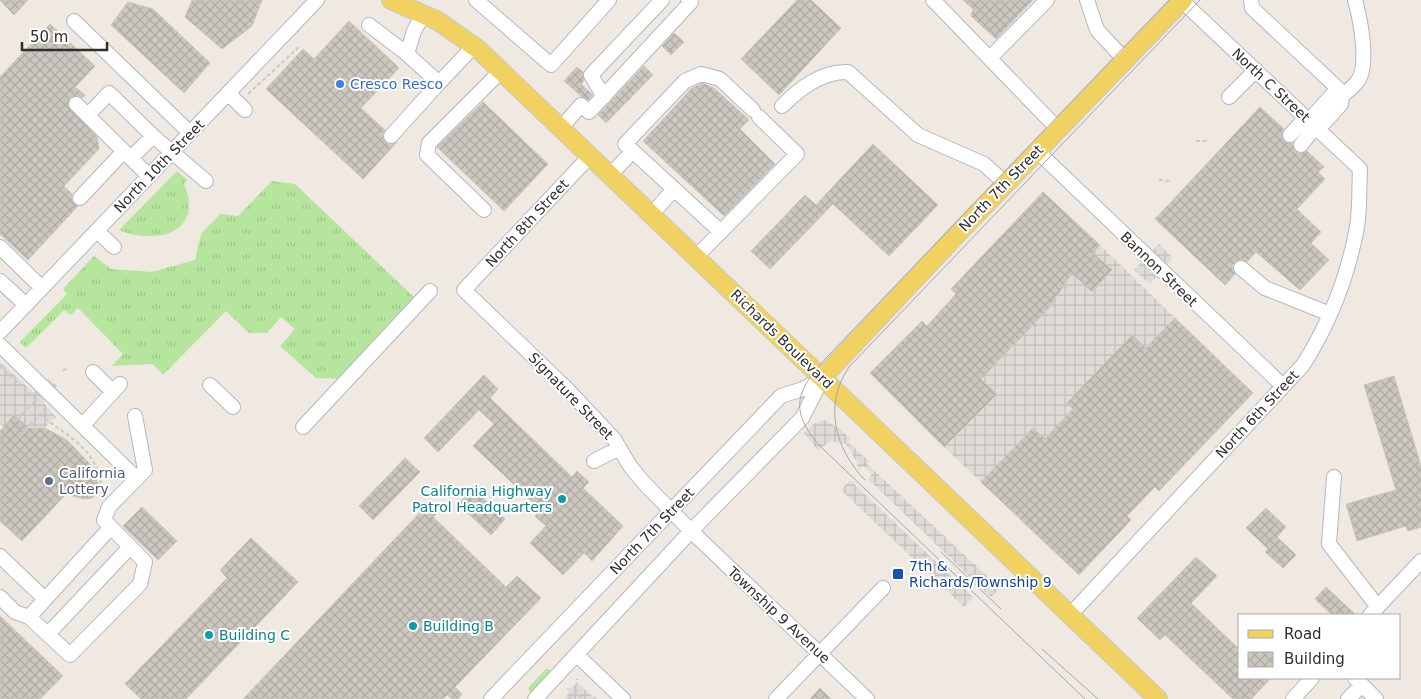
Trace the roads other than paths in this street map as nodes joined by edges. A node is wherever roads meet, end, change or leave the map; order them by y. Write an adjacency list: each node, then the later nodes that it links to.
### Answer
1 (317, 0): 25 (street, North 10th Street)
2 (391, 0): 13 (main road, Richards Boulevard)
3 (476, 0): 4 (street)
4 (609, 0)
5 (662, 0): 17 (street)
6 (688, 0): 21 (street)
7 (933, 0): 19 (street)
8 (1047, 0): 19 (street)
9 (1087, 0): 20 (street)
10 (1182, 0): 20 (main road, North 7th Street); 22 (street, North C Street)
11 (1252, 0): 27 (street)
12 (1355, 0): 27 (street)
13 (421, 6): 16 (main road, Richards Boulevard); 18 (street)
14 (74, 21): 36 (street)
15 (369, 24): 18 (street)
16 (474, 46): 23 (main road, Richards Boulevard); 24 (street)
17 (618, 47): 21 (street); 28 (street)
18 (407, 54): 24 (street)
19 (990, 58): 35 (street)
20 (1125, 60): 35 (main road, North 7th Street)
21 (634, 64): 28 (street)
22 (1252, 67): 26 (street); 33 (street, North C Street)
23 (501, 71): 34 (main road, Richards Boulevard); 53 (street)
24 (439, 83): 39 (street)
25 (228, 93): 31 (street); 36 (street, North 10th Street)
26 (1226, 94)
27 (1343, 95): 33 (street)
28 (604, 97): 34 (street)
29 (76, 104): 32 (street)
30 (782, 106): 50 (street)
31 (245, 110)
32 (88, 116): 38 (street); 44 (street)
33 (1312, 123): 37 (street); 40 (street); 46 (street, North C Street)
34 (561, 128): 45 (main road, Richards Boulevard)
35 (1058, 129): 42 (main road, North 7th Street)
36 (190, 133): 43 (street, North 10th Street)
37 (1290, 135)
38 (153, 136): 43 (street); 44 (street)
39 (391, 136)
40 (1301, 145)
41 (633, 151): 47 (street); 51 (street); 56 (street)
42 (1036, 151): 50 (main road, North 7th Street); 73 (street, Bannon Street)
43 (172, 152): 48 (street, North 10th Street); 49 (street)
44 (127, 155): 48 (street); 52 (street)
45 (590, 156): 47 (main road, Richards Boulevard); 64 (street, North 8th Street)
46 (1360, 169): 67 (street, North 6th Street)
47 (610, 175): 54 (main road, Richards Boulevard)
48 (149, 176): 55 (street, North 10th Street)
49 (206, 181)
50 (1006, 184): 71 (main road, North 7th Street)
51 (674, 189): 54 (street); 56 (street)
52 (80, 198)
53 (484, 210)
54 (651, 215): 59 (main road, Richards Boulevard)
55 (97, 231): 58 (street); 63 (street, North 10th Street)
56 (721, 232): 59 (street)
57 (0, 247): 60 (street)
58 (114, 247)
59 (696, 257): 71 (main road, Richards Boulevard)
60 (16, 262): 62 (street); 63 (street)
61 (1241, 268): 67 (street)
62 (0, 279): 66 (street)
63 (42, 288): 66 (street, North 10th Street)
64 (464, 290): 78 (street, Signature Street)
65 (430, 291): 77 (street)
66 (26, 305): 68 (street, North 10th Street)
67 (1330, 314): 73 (street, North 6th Street)
68 (0, 332)
69 (0, 345): 76 (street)
70 (93, 372): 76 (street)
71 (822, 378): 82 (street, North 7th Street); 84 (street, North 7th Street); 92 (main road, Richards Boulevard)
72 (210, 385): 74 (street)
73 (1283, 386): 92 (street, North 6th Street)
74 (233, 407)
75 (135, 416): 81 (street)
76 (82, 425): 81 (street)
77 (303, 427)
78 (619, 448): 79 (street); 82 (street, Signature Street)
79 (594, 461)
80 (1334, 477): 91 (street)
81 (137, 479): 83 (street)
82 (672, 511): 84 (street, Signature Street); 99 (street, North 7th Street)
83 (111, 527): 85 (street); 90 (street)
84 (691, 531): 95 (street, Township 9 Avenue); 96 (street, North 7th Street)
85 (130, 547): 94 (street); 94 (street)
86 (0, 556): 90 (street)
87 (1421, 561): 91 (street)
88 (883, 588): 95 (street)
89 (0, 597): 93 (street)
90 (44, 599): 93 (street)
91 (1374, 611)
92 (1070, 615): 104 (main road, Richards Boulevard)
93 (28, 617): 94 (street)
94 (48, 634)
95 (819, 652): 102 (street); 103 (street, Township 9 Avenue)
96 (577, 655): 100 (street, North 7th Street); 101 (street)
97 (1310, 679): 105 (street)
98 (1358, 682): 106 (street); 107 (street)
99 (491, 699)
100 (535, 699)
101 (623, 699)
102 (776, 699)
103 (867, 699)
104 (1158, 699)
105 (1293, 699)
106 (1348, 699)
107 (1376, 699)

